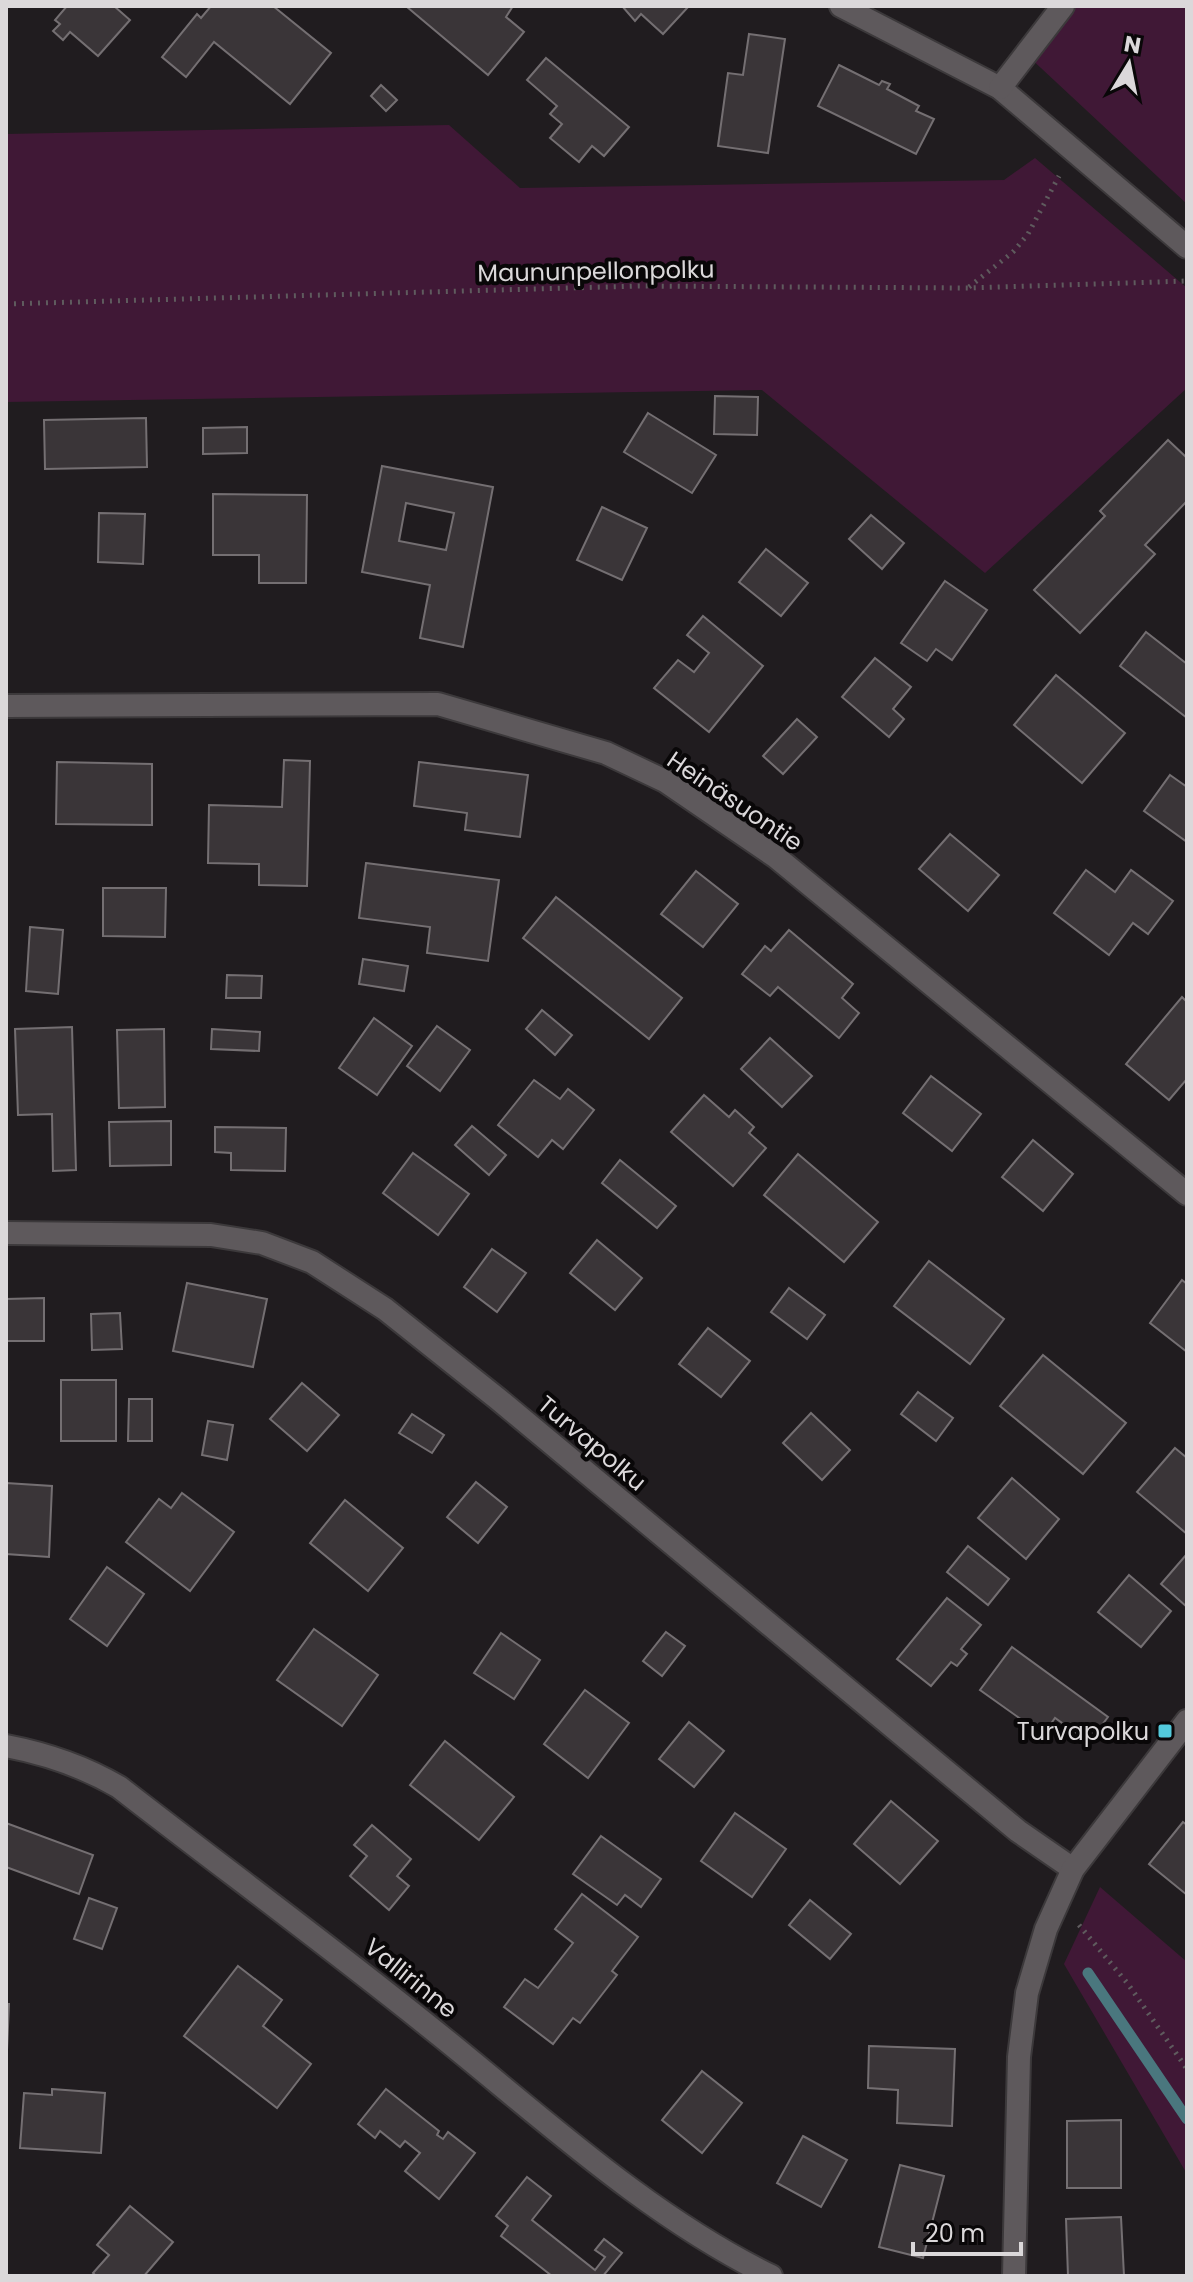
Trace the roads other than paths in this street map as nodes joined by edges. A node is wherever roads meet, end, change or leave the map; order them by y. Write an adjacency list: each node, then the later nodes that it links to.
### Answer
1 (841, 6): 3 (street)
2 (1063, 6): 3 (street)
3 (1000, 88): 4 (street)
4 (1187, 247)
5 (6, 706): 6 (street, Heinäsuontie)
6 (1187, 1194)
7 (6, 1233): 10 (street, Turvapolku)
8 (1187, 1721): 10 (street)
9 (6, 1746): 11 (street, Vallirinne)
10 (1073, 1869): 12 (street)
11 (771, 2276)
12 (1014, 2276)

